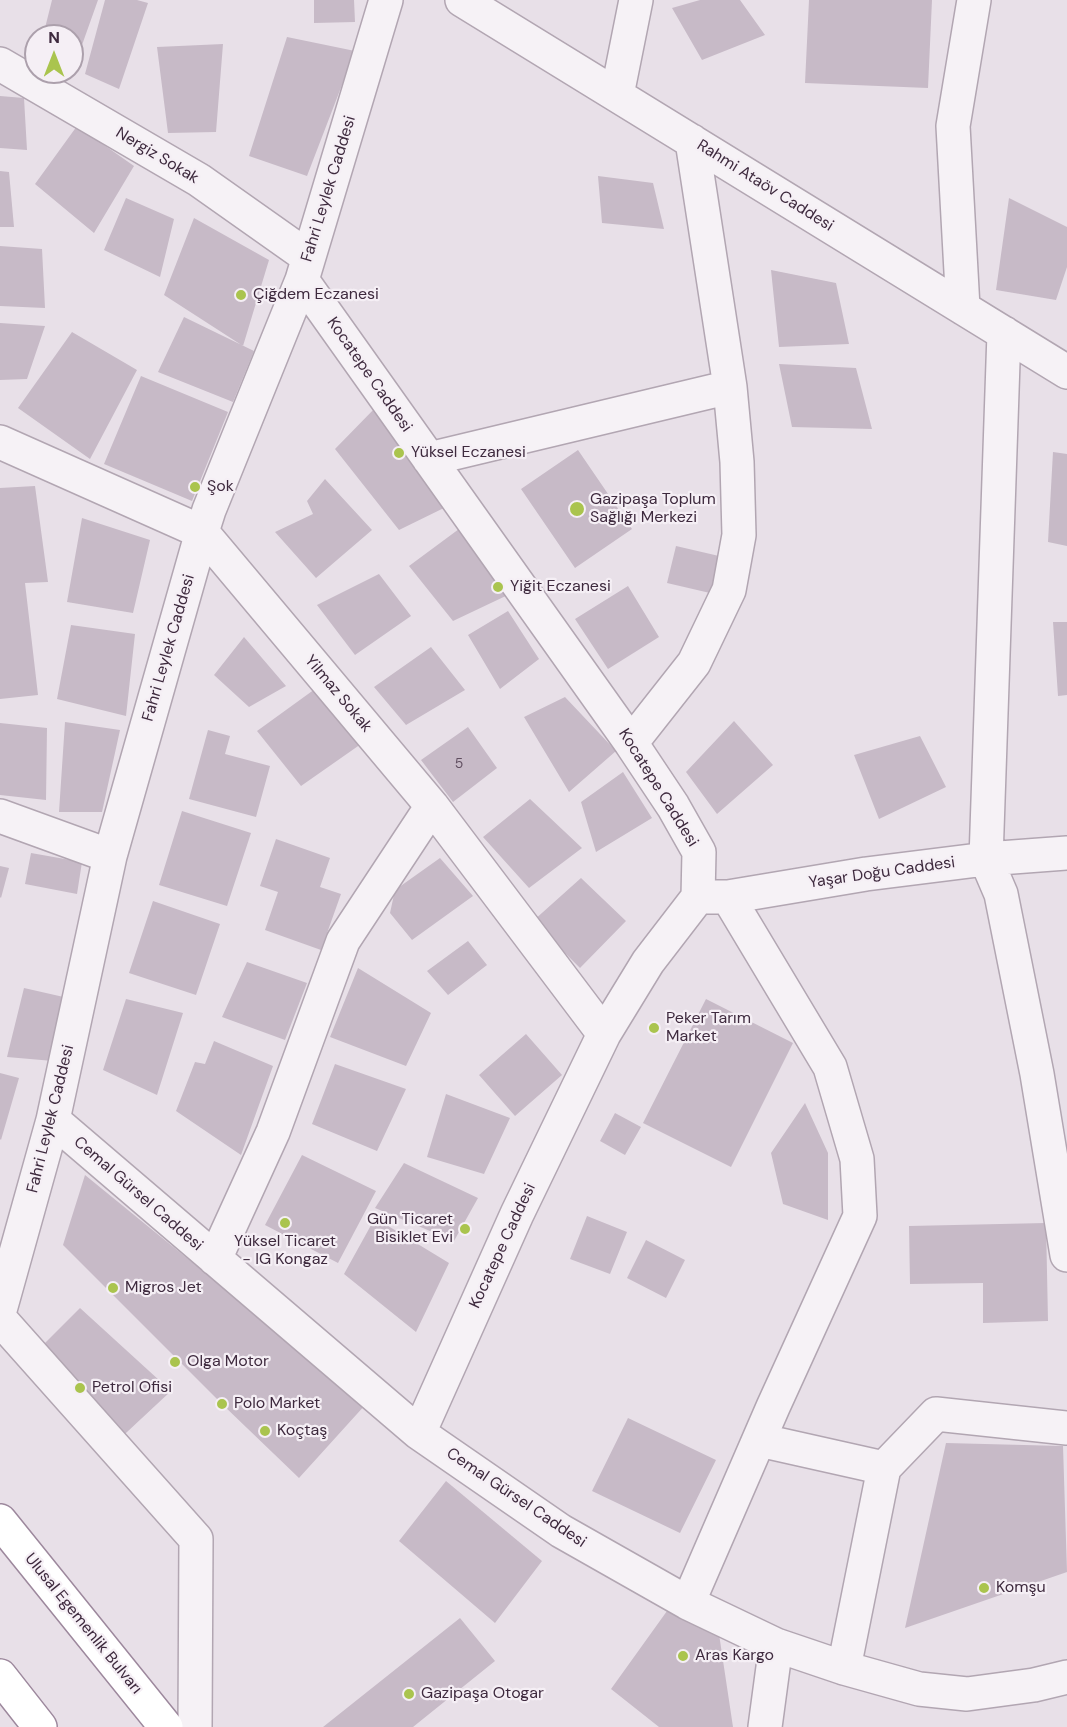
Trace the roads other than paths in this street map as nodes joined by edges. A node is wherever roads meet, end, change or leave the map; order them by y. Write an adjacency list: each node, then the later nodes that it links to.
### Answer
1 (386, 0): 8 (street, Fahri Leylek Caddesi)
2 (462, 0): 6 (street, Rahmi Ataöv Caddesi)
3 (636, 0): 6 (street)
4 (974, 0): 9 (street)
5 (0, 64): 8 (street, Nergiz Sokak)
6 (617, 95): 7 (street, Rahmi Ataöv Caddesi)
7 (692, 141): 9 (street, Rahmi Ataöv Caddesi); 12 (street)
8 (305, 269): 14 (street, Kocatepe Caddesi); 15 (street, Fahri Leylek Caddesi)
9 (963, 308): 10 (street, Rahmi Ataöv Caddesi)
10 (1004, 333): 11 (street, Rahmi Ataöv Caddesi); 21 (street)
11 (1067, 372)
12 (730, 387): 14 (street); 16 (street)
13 (0, 442): 15 (street, Yilmaz Sokak)
14 (429, 459): 16 (street, Kocatepe Caddesi)
15 (202, 532): 17 (street, Yilmaz Sokak); 20 (street, Fahri Leylek Caddesi)
16 (631, 743): 22 (street, Kocatepe Caddesi)
17 (432, 806): 23 (street, Yilmaz Sokak); 26 (street)
18 (0, 816): 20 (street)
19 (1067, 853): 21 (street, Yaşar Doğu Caddesi)
20 (110, 856): 24 (street, Fahri Leylek Caddesi)
21 (986, 859): 22 (street, Yaşar Doğu Caddesi); 25 (street)
22 (713, 897): 23 (street, Kocatepe Caddesi); 31 (street)
23 (604, 1034): 30 (street, Kocatepe Caddesi)
24 (53, 1120): 26 (street, Cemal Gürsel Caddesi); 27 (street, Fahri Leylek Caddesi)
25 (1067, 1255)
26 (215, 1259): 30 (street, Cemal Gürsel Caddesi)
27 (0, 1310)
28 (0, 1319): 41 (street)
29 (1067, 1428): 32 (street)
30 (418, 1433): 34 (street, Cemal Gürsel Caddesi)
31 (759, 1440): 32 (street); 34 (street)
32 (884, 1468): 36 (street)
33 (0, 1521): 40 (highway, Ulusal Egemenlik Bulvarı)
34 (688, 1603): 35 (street, Cemal Gürsel Caddesi)
35 (777, 1645): 36 (street, Cemal Gürsel Caddesi); 42 (street)
36 (844, 1668): 38 (street, Cemal Gürsel Caddesi)
37 (0, 1677): 39 (highway)
38 (1067, 1677)
39 (40, 1727)
40 (166, 1727)
41 (195, 1727)
42 (765, 1727)

